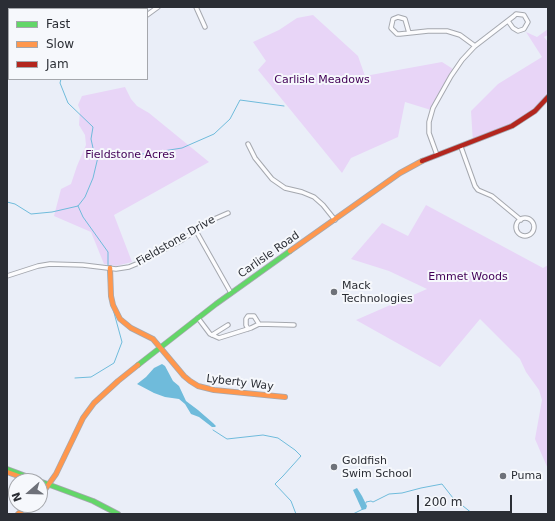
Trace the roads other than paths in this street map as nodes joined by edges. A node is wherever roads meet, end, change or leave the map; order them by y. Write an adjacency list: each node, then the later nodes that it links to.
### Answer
1 (158, 7): 3 (street)
2 (196, 7): 5 (street)
3 (148, 14)
4 (508, 21): 4 (street); 7 (street)
5 (205, 28)
6 (409, 33): 6 (street); 7 (street)
7 (475, 46): 11 (street)
8 (548, 97): 10 (main road, Carlisle Road)
9 (248, 144): 13 (street)
10 (461, 147): 11 (main road, Carlisle Road); 14 (street)
11 (437, 156): 13 (main road, Carlisle Road)
12 (228, 213): 15 (street, Fieldstone Drive)
13 (335, 220): 18 (main road, Carlisle Road)
14 (521, 220): 14 (street)
15 (196, 230): 16 (street, Fieldstone Drive); 18 (street)
16 (110, 268): 17 (street, Fieldstone Drive); 25 (main road, Lyberty Way)
17 (7, 276)
18 (231, 293): 19 (main road, Carlisle Road)
19 (198, 318): 24 (street); 25 (main road, Carlisle Road)
20 (259, 324): 21 (street); 23 (street); 23 (street)
21 (294, 325)
22 (228, 326): 24 (street)
23 (248, 329): 24 (street)
24 (212, 335)
25 (162, 347): 26 (main road, Lyberty Way); 28 (main road, Carlisle Road)
26 (285, 397)
27 (7, 468): 28 (main road)
28 (49, 485): 29 (main road)
29 (118, 514)

